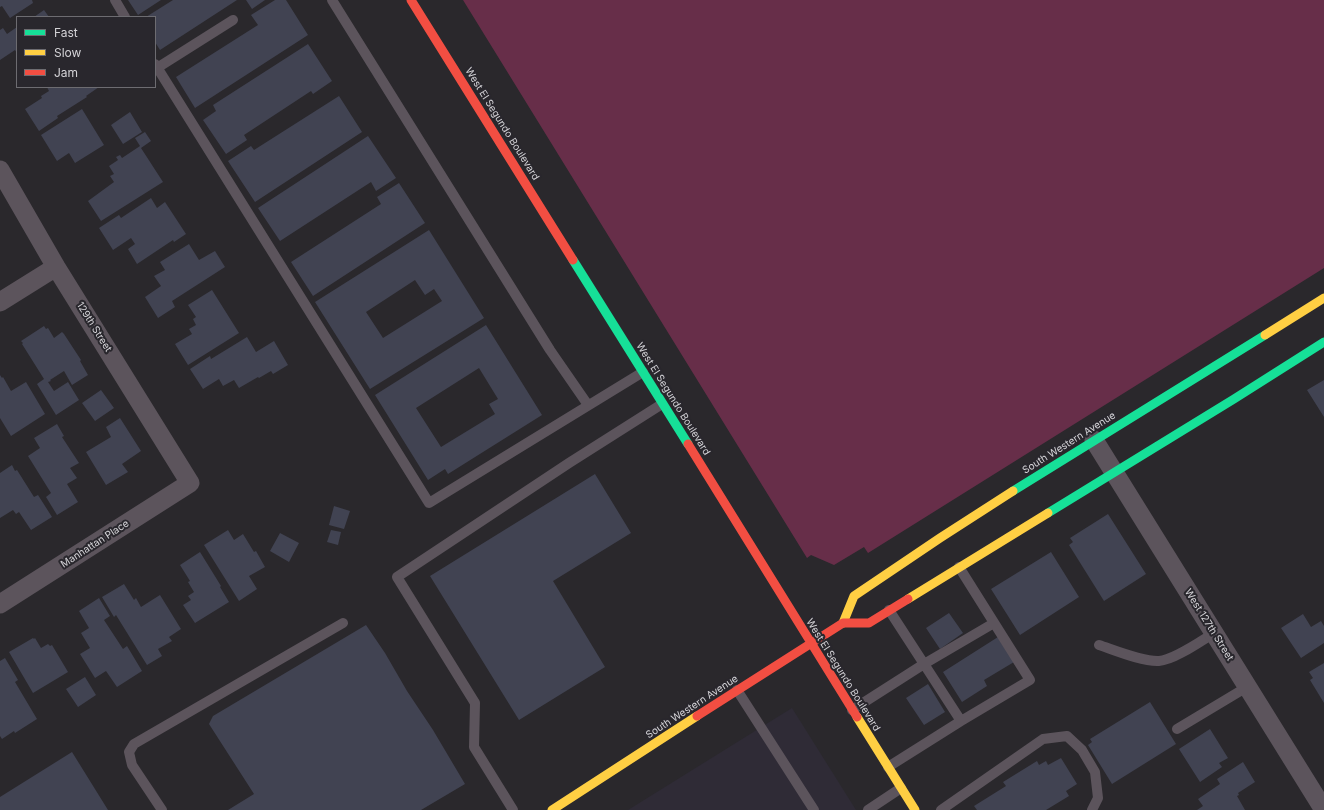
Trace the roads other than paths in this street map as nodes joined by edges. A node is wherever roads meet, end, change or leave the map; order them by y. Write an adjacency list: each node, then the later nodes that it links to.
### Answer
1 (115, 0): 4 (lane)
2 (332, 0): 14 (lane)
3 (412, 0): 12 (main road, West El Segundo Boulevard)
4 (124, 16)
5 (233, 20): 6 (lane)
6 (156, 66): 14 (lane)
7 (0, 170): 8 (street, 129th Street)
8 (56, 267): 10 (street); 17 (street, 129th Street)
9 (1324, 298): 15 (main road, South Western Avenue)
10 (0, 302)
11 (1324, 342): 16 (main road)
12 (643, 372): 13 (main road, West El Segundo Boulevard); 14 (lane)
13 (662, 404): 25 (main road, West El Segundo Boulevard); 36 (lane)
14 (588, 405)
15 (1094, 440): 16 (street, West 127th Street); 22 (main road, South Western Avenue)
16 (1114, 472): 18 (main road); 24 (street, West 127th Street)
17 (190, 483): 19 (street, Manhattan Place)
18 (959, 567): 20 (main road); 23 (lane)
19 (0, 604)
20 (889, 610): 22 (main road); 27 (lane)
21 (343, 623): 35 (lane)
22 (844, 623): 25 (main road, South Western Avenue)
23 (994, 624): 27 (lane); 31 (lane)
24 (1214, 633): 26 (lane); 28 (street, West 127th Street)
25 (811, 645): 29 (main road, South Western Avenue); 30 (main road, West El Segundo Boulevard)
26 (1099, 645)
27 (924, 664): 30 (lane); 31 (lane)
28 (1247, 686): 32 (lane); 43 (street, West 127th Street)
29 (737, 690): 37 (main road, South Western Avenue); 38 (lane)
30 (852, 710): 33 (main road, West El Segundo Boulevard)
31 (961, 722): 33 (lane)
32 (1177, 729)
33 (888, 767): 34 (main road, West El Segundo Boulevard)
34 (901, 788): 39 (lane); 40 (main road, West El Segundo Boulevard)
35 (162, 810)
36 (513, 810)
37 (552, 810)
38 (814, 810)
39 (868, 810)
40 (915, 810)
41 (941, 810): 42 (lane)
42 (1092, 810)
43 (1324, 810)

